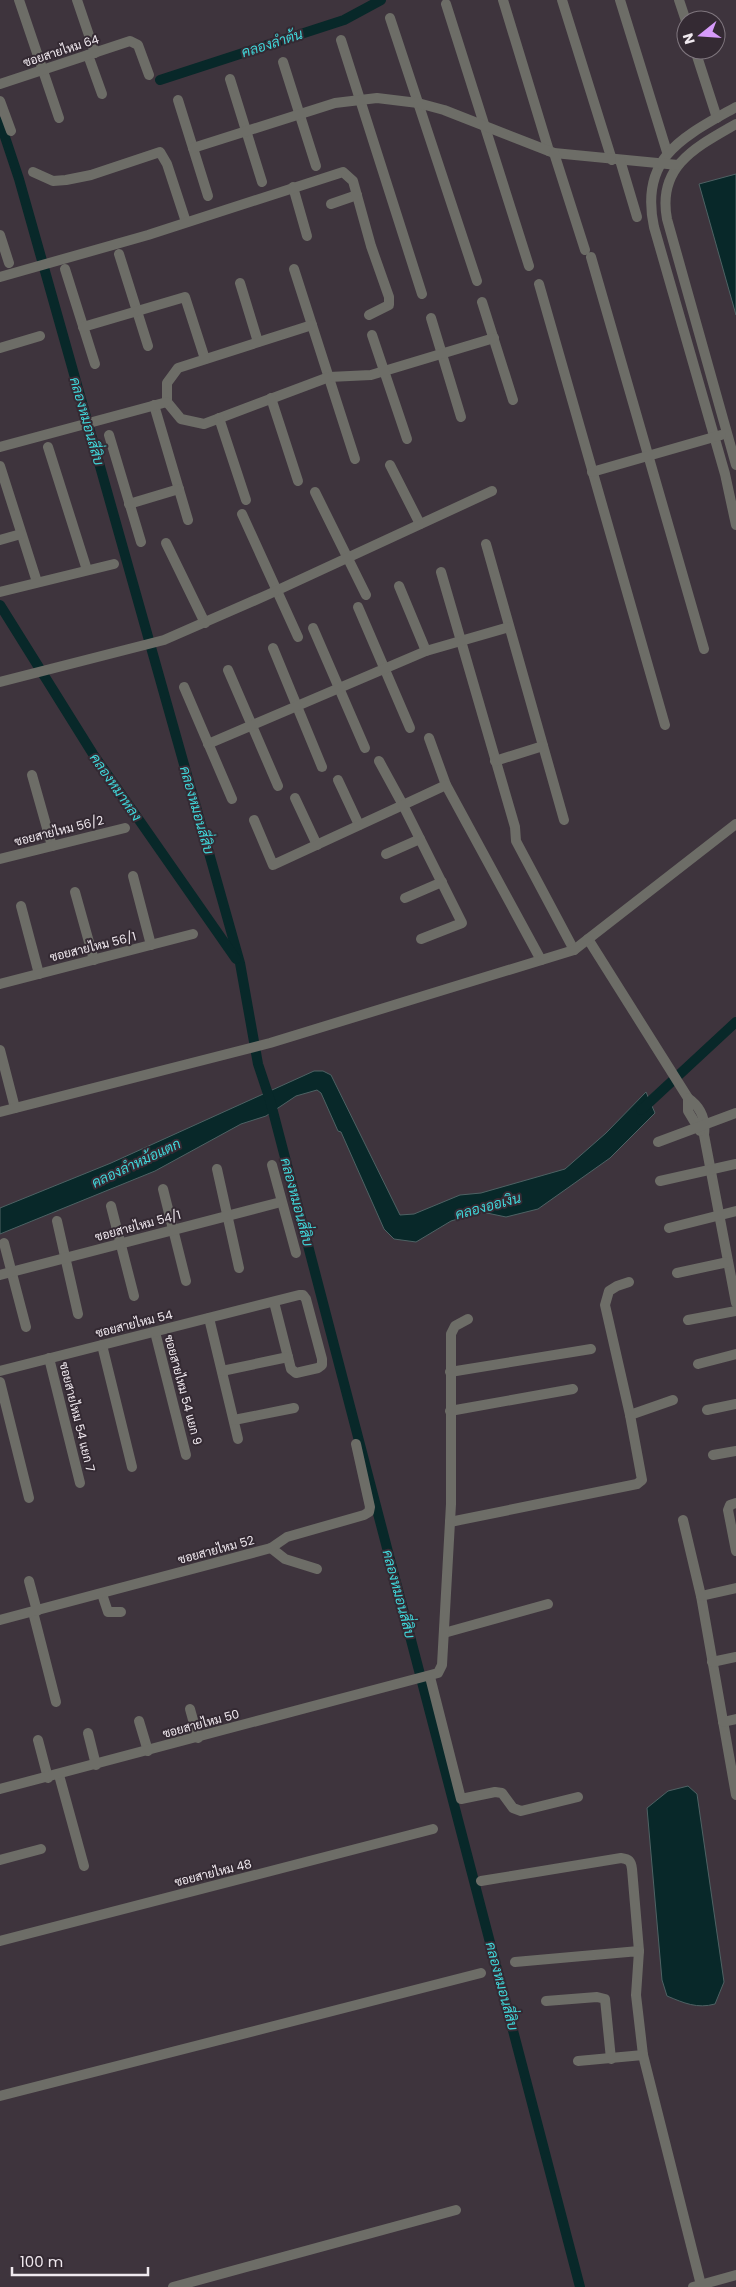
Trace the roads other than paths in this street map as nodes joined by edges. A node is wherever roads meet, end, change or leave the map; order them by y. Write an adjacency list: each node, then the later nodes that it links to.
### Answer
1 (19, 0): 12 (street)
2 (77, 0): 9 (street)
3 (503, 0): 30 (street)
4 (562, 0): 32 (street)
5 (620, 0): 31 (street)
6 (446, 4): 26 (street)
7 (390, 18): 20 (street)
8 (341, 40): 17 (street)
9 (92, 54): 12 (street, ซอยสายไหม 64); 13 (street, ซอยสายไหม 64); 16 (street)
10 (698, 60): 24 (street)
11 (283, 62): 22 (street)
12 (43, 70): 15 (street, ซอยสายไหม 64); 23 (street)
13 (149, 75)
14 (230, 78): 28 (street)
15 (0, 84)
16 (102, 94)
17 (359, 98): 20 (street); 22 (street); 55 (street)
18 (178, 100): 29 (street)
19 (0, 101): 27 (street)
20 (418, 103): 26 (street); 52 (street)
21 (736, 107): 24 (street)
22 (300, 114): 28 (street); 35 (street)
23 (59, 118)
24 (717, 118): 31 (street)
25 (736, 124): 34 (street)
26 (482, 125): 30 (street); 48 (street)
27 (11, 131)
28 (247, 131): 29 (street); 37 (street)
29 (193, 148): 40 (street)
30 (551, 152): 32 (street); 87 (street)
31 (667, 152): 33 (street)
32 (616, 160): 33 (street); 42 (street)
33 (660, 163): 34 (street); 60 (street)
34 (678, 165): 58 (street)
35 (316, 166)
36 (33, 172): 43 (street)
37 (262, 182)
38 (292, 187): 39 (street); 43 (street); 45 (street)
39 (357, 195): 41 (street); 59 (street)
40 (208, 196)
41 (331, 204)
42 (637, 217)
43 (186, 222): 51 (street)
44 (0, 235): 47 (street)
45 (307, 236)
46 (119, 254): 57 (street)
47 (9, 263)
48 (529, 266)
49 (65, 269): 63 (street)
50 (294, 269): 62 (street)
51 (0, 277)
52 (476, 282)
53 (240, 283): 67 (street)
54 (539, 284): 92 (street)
55 (422, 294)
56 (482, 302): 66 (street)
57 (137, 311): 63 (street); 68 (street); 71 (street)
58 (693, 313): 60 (street); 81 (street)
59 (369, 315)
60 (680, 316): 83 (street)
61 (431, 318): 70 (street)
62 (312, 325): 67 (street); 74 (street)
63 (83, 327): 72 (street)
64 (372, 335): 73 (street)
65 (40, 336): 69 (street)
66 (494, 338): 70 (street); 76 (street)
67 (258, 342): 71 (street)
68 (148, 346)
69 (0, 348)
70 (442, 354): 73 (street); 79 (street)
71 (205, 359): 77 (street)
72 (95, 364)
73 (384, 372): 74 (street); 84 (street)
74 (329, 377): 75 (street); 88 (street)
75 (270, 398): 80 (street); 93 (street)
76 (513, 400)
77 (167, 402): 78 (street); 80 (street)
78 (154, 405): 85 (street); 95 (street)
79 (461, 417)
80 (219, 418): 98 (street)
81 (728, 433): 83 (street); 90 (street)
82 (109, 435): 99 (street)
83 (715, 437): 87 (street); 103 (street)
84 (407, 439)
85 (0, 447)
86 (48, 447): 111 (street)
87 (648, 457): 92 (street); 125 (street)
88 (356, 459)
89 (390, 465): 102 (street)
90 (736, 465)
91 (0, 466): 94 (street)
92 (592, 472): 134 (street)
93 (298, 481)
94 (3, 484): 104 (street)
95 (179, 489): 99 (street); 101 (street)
96 (492, 491): 102 (street)
97 (316, 492): 109 (street)
98 (246, 500)
99 (129, 504): 106 (street)
100 (242, 514): 116 (street)
101 (188, 520)
102 (420, 524): 109 (street)
103 (736, 526)
104 (21, 534): 105 (street); 113 (street)
105 (0, 540)
106 (140, 542)
107 (166, 543): 119 (street)
108 (486, 544): 120 (street)
109 (348, 558): 116 (street); 117 (street)
110 (114, 564): 111 (street)
111 (87, 570): 113 (street)
112 (441, 572): 123 (street)
113 (37, 582): 115 (street)
114 (399, 586): 126 (street)
115 (3, 591)
116 (277, 591): 119 (street); 122 (street)
117 (366, 596)
118 (358, 606): 127 (street)
119 (205, 623): 129 (street)
120 (509, 627): 123 (street); 138 (street)
121 (314, 628): 131 (street)
122 (298, 637)
123 (461, 641): 126 (street); 141 (street)
124 (272, 648): 132 (street)
125 (704, 649)
126 (426, 651): 127 (street)
127 (384, 669): 131 (street); 135 (street)
128 (228, 670): 133 (street)
129 (0, 682)
130 (184, 687): 137 (street)
131 (340, 688): 132 (street); 139 (street)
132 (297, 706): 133 (street); 142 (street)
133 (252, 725): 137 (street); 146 (street)
134 (664, 725)
135 (410, 728)
136 (429, 738): 145 (street)
137 (208, 744): 148 (street)
138 (543, 746): 141 (street); 151 (street)
139 (365, 748)
140 (379, 761): 149 (street)
141 (496, 761): 169 (street)
142 (322, 767)
143 (32, 775): 157 (street)
144 (338, 780): 153 (street)
145 (446, 785): 149 (street); 171 (street)
146 (278, 786)
147 (295, 798): 156 (street)
148 (232, 800)
149 (403, 805): 153 (street); 155 (street)
150 (254, 820): 156 (street)
151 (564, 820)
152 (736, 824): 167 (street)
153 (359, 825): 156 (street)
154 (125, 828): 157 (street, ซอยสายไหม 56/2)
155 (420, 838): 158 (street); 161 (street)
156 (317, 845)
157 (52, 846): 159 (street, ซอยสายไหม 56/2)
158 (386, 854)
159 (0, 859)
160 (132, 876): 168 (street)
161 (442, 882): 163 (street); 166 (street)
162 (76, 892): 170 (street)
163 (405, 898)
164 (21, 906): 172 (street)
165 (193, 934): 168 (street, ซอยสายไหม 56/1)
166 (421, 939)
167 (588, 939): 169 (street); 178 (street)
168 (152, 945): 170 (street, ซอยสายไหม 56/1)
169 (574, 950): 171 (street)
170 (94, 960): 172 (street, ซอยสายไหม 56/1)
171 (540, 960): 175 (street)
172 (39, 974): 173 (street, ซอยสายไหม 56/1)
173 (0, 984)
174 (0, 1050): 175 (street)
175 (15, 1108): 176 (street)
176 (0, 1112)
177 (736, 1113): 178 (street)
178 (701, 1125): 179 (street); 183 (street)
179 (658, 1142)
180 (736, 1164): 183 (street)
181 (272, 1165): 186 (street)
182 (217, 1169): 190 (street)
183 (710, 1170): 184 (street); 189 (street)
184 (660, 1181)
185 (163, 1189): 193 (street)
186 (282, 1202): 190 (street, ซอยสายไหม 54/1); 196 (street)
187 (111, 1206): 194 (street)
188 (736, 1211): 189 (street)
189 (719, 1215): 192 (street); 198 (street)
190 (227, 1216): 193 (street, ซอยสายไหม 54/1); 199 (street)
191 (57, 1222): 197 (street)
192 (668, 1228)
193 (173, 1230): 194 (street, ซอยสายไหม 54/1); 203 (street)
194 (121, 1243): 197 (street, ซอยสายไหม 54/1); 205 (street)
195 (4, 1244): 200 (street)
196 (296, 1253)
197 (65, 1258): 200 (street, ซอยสายไหม 54/1); 209 (street)
198 (730, 1258): 201 (street); 207 (street)
199 (239, 1268)
200 (11, 1272): 202 (street, ซอยสายไหม 54/1); 213 (street)
201 (677, 1273)
202 (0, 1275)
203 (186, 1281)
204 (629, 1282): 231 (street)
205 (134, 1296)
206 (274, 1302): 210 (street, ซอยสายไหม 54); 218 (street, ซอยสายไหม 54); 218 (street, ซอยสายไหม 54)
207 (736, 1303)
208 (736, 1310): 212 (street)
209 (78, 1314)
210 (208, 1318): 214 (street, ซอยสายไหม 54); 222 (street)
211 (468, 1319): 223 (street)
212 (688, 1320)
213 (26, 1327)
214 (154, 1332): 215 (street, ซอยสายไหม 54); 236 (street, ซอยสายไหม 54 แยก 9)
215 (102, 1345): 219 (street, ซอยสายไหม 54); 238 (street)
216 (591, 1349): 223 (street)
217 (736, 1354): 220 (street)
218 (288, 1357): 222 (street)
219 (49, 1358): 221 (street, ซอยสายไหม 54); 239 (street, ซอยสายไหม 54 แยก 7)
220 (698, 1364)
221 (0, 1371)
222 (222, 1371): 232 (street)
223 (450, 1372): 230 (street)
224 (0, 1382): 240 (street)
225 (572, 1389): 230 (street)
226 (673, 1400): 231 (street)
227 (736, 1404): 229 (street)
228 (294, 1408): 232 (street)
229 (707, 1410)
230 (450, 1411): 243 (street)
231 (630, 1414): 243 (street)
232 (234, 1420): 233 (street)
233 (238, 1439)
234 (356, 1444): 245 (street, ซอยสายไหม 52)
235 (736, 1451): 237 (street)
236 (186, 1455)
237 (714, 1456)
238 (132, 1467)
239 (80, 1483)
240 (29, 1498)
241 (736, 1502): 244 (street)
242 (683, 1520): 250 (street)
243 (450, 1522): 255 (street)
244 (735, 1545)
245 (271, 1548): 246 (street); 249 (street, ซอยสายไหม 52)
246 (317, 1569)
247 (29, 1581): 252 (street)
248 (736, 1588): 250 (street)
249 (102, 1594): 252 (street, ซอยสายไหม 52); 253 (street)
250 (701, 1596): 257 (street)
251 (548, 1604): 255 (street)
252 (35, 1612): 254 (street, ซอยสายไหม 52); 259 (street)
253 (121, 1612)
254 (0, 1620)
255 (444, 1634): 258 (street)
256 (736, 1658): 257 (street)
257 (712, 1662): 263 (street)
258 (429, 1677): 265 (street, ซอยสายไหม 50); 274 (street)
259 (56, 1702)
260 (190, 1709): 265 (street)
261 (736, 1720): 263 (street)
262 (138, 1721): 267 (street)
263 (723, 1722): 269 (street)
264 (88, 1733): 268 (street)
265 (198, 1738): 267 (street, ซอยสายไหม 50)
266 (38, 1740): 271 (street)
267 (148, 1751): 268 (street, ซอยสายไหม 50)
268 (96, 1765): 270 (street, ซอยสายไหม 50)
269 (733, 1766): 273 (street)
270 (59, 1775): 271 (street, ซอยสายไหม 50); 278 (street)
271 (48, 1778): 272 (street, ซอยสายไหม 50)
272 (0, 1789)
273 (736, 1796)
274 (578, 1797)
275 (433, 1829): 280 (street, ซอยสายไหม 48)
276 (41, 1849): 277 (street)
277 (0, 1860)
278 (84, 1866)
279 (481, 1881): 281 (street)
280 (0, 1941)
281 (639, 1951): 282 (street); 285 (street)
282 (515, 1962)
283 (480, 1973): 288 (street)
284 (546, 2001): 286 (street)
285 (643, 2055): 286 (street); 291 (street)
286 (611, 2058): 287 (street)
287 (578, 2061)
288 (0, 2096)
289 (456, 2210): 292 (street)
290 (736, 2275): 291 (street)
291 (697, 2286)
292 (173, 2287)

